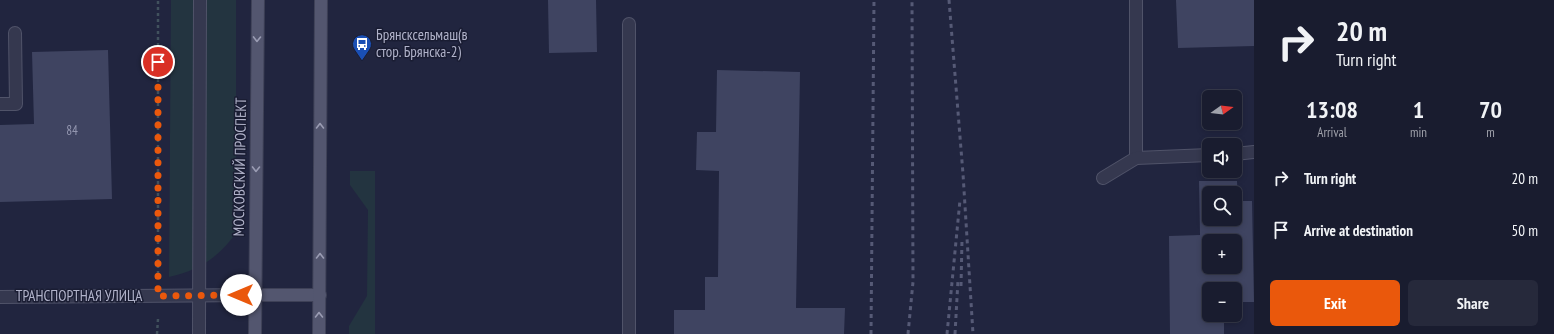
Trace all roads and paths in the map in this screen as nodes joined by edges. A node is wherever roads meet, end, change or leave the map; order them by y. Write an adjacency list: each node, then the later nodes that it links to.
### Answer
1 (158, 0): 16 (path)
2 (200, 0): 17 (street)
3 (258, 0): 14 (main road, МОСКОВСКИЙ ПРОСПЕКТ, one-way to 14)
4 (321, 0): 15 (main road, one-way to 4)
5 (1136, 0): 12 (street)
6 (630, 24): 23 (street)
7 (15, 33): 8 (street)
8 (0, 104)
9 (1254, 152): 10 (street)
10 (1242, 153)
11 (1202, 155): 12 (street)
12 (1136, 158): 13 (street)
13 (1103, 178)
14 (254, 295): 15 (main road); 17 (street, ТРАНСПОРТНАЯ УЛИЦА); 21 (main road, МОСКОВСКИЙ ПРОСПЕКТ)
15 (320, 295): 22 (main road, one-way to 15)
16 (158, 296): 17 (street, ТРАНСПОРТНАЯ УЛИЦА); 18 (street, ТРАНСПОРТНАЯ УЛИЦА); 19 (path)
17 (199, 296): 20 (street)
18 (0, 297)
19 (158, 334)
20 (199, 334)
21 (254, 334)
22 (319, 334)
23 (629, 334)

